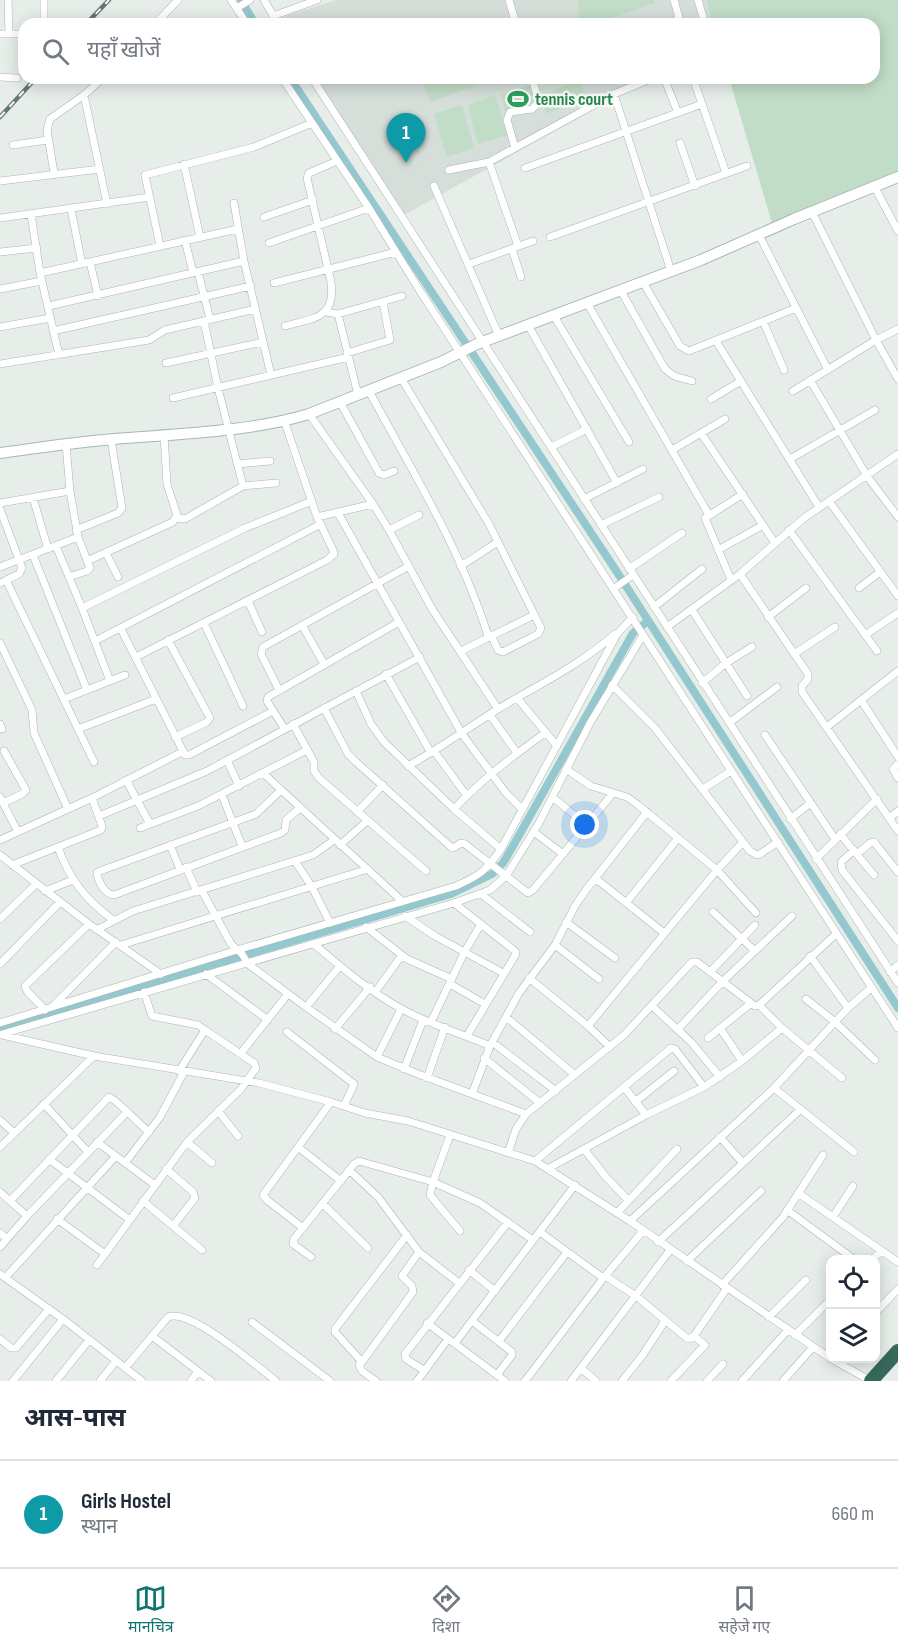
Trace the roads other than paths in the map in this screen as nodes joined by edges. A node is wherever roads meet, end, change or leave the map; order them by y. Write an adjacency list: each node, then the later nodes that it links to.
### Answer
1 (8, 0): 20 (street)
2 (44, 0): 13 (street)
3 (177, 0): 14 (street)
4 (231, 0): 11 (street)
5 (250, 0): 11 (street)
6 (264, 0): 12 (street)
7 (317, 0): 12 (street)
8 (509, 0): 17 (street)
9 (674, 0): 18 (street)
10 (699, 0): 19 (street)
11 (239, 7): 15 (street)
12 (273, 15): 16 (street)
13 (44, 18)
14 (160, 18)
15 (244, 18)
16 (275, 18)
17 (514, 18)
18 (679, 18)
19 (704, 18)
20 (9, 33): 21 (street); 22 (street)
21 (0, 34)
22 (18, 34)
23 (0, 77): 24 (street)
24 (17, 78)
25 (96, 84): 33 (street)
26 (286, 84): 36 (street)
27 (316, 84): 118 (street)
28 (534, 84): 41 (street)
29 (638, 84): 32 (street)
30 (666, 84): 35 (street)
31 (695, 84): 34 (street)
32 (614, 94): 37 (street); 41 (street)
33 (84, 95): 38 (street); 47 (street)
34 (702, 104): 35 (street); 49 (street)
35 (678, 113): 37 (street)
36 (312, 123): 42 (street); 44 (street)
37 (625, 132): 46 (street); 58 (street)
38 (48, 140): 40 (street); 50 (street)
39 (680, 143): 54 (street)
40 (13, 145)
41 (515, 148): 43 (street)
42 (337, 161): 57 (street); 61 (street)
43 (489, 162): 48 (street); 78 (street)
44 (184, 165): 56 (street); 71 (street)
45 (747, 166): 49 (street)
46 (525, 168)
47 (100, 169): 50 (street); 60 (street)
48 (449, 171)
49 (726, 173): 54 (street)
50 (54, 174): 52 (street)
51 (898, 177): 55 (street)
52 (0, 181)
53 (434, 186): 84 (street)
54 (695, 186): 58 (street)
55 (874, 186): 63 (street); 69 (street)
56 (150, 197): 60 (street); 76 (street)
57 (313, 200): 65 (street); 67 (street)
58 (648, 201): 72 (street); 87 (street)
59 (234, 203): 68 (street)
60 (107, 204): 62 (street)
61 (369, 208): 67 (street); 80 (street)
62 (71, 209): 64 (street); 83 (street)
63 (812, 212): 70 (street); 115 (street)
64 (31, 214): 66 (street); 77 (street)
65 (264, 217)
66 (0, 218)
67 (318, 225): 75 (street); 85 (street)
68 (238, 229): 71 (street); 81 (street)
69 (898, 231)
70 (759, 235): 87 (street); 101 (street)
71 (200, 237): 73 (street)
72 (550, 237)
73 (185, 240): 76 (street); 86 (street)
74 (533, 241): 78 (street)
75 (269, 243)
76 (160, 246): 82 (street)
77 (37, 248): 79 (street); 88 (street)
78 (515, 248): 84 (street); 89 (street)
79 (0, 252)
80 (396, 252): 85 (street); 119 (street)
81 (244, 261): 86 (street); 92 (street)
82 (90, 262): 83 (street); 95 (street)
83 (82, 264): 88 (street)
84 (469, 264): 114 (street)
85 (328, 270): 91 (street); 103 (street)
86 (195, 272): 95 (street); 96 (street)
87 (671, 272): 90 (street)
88 (41, 277): 93 (street); 100 (street)
89 (521, 277)
90 (643, 282): 94 (street); 116 (street)
91 (274, 283)
92 (251, 286): 96 (street); 102 (street)
93 (0, 289)
94 (621, 291): 99 (street); 131 (street)
95 (98, 296): 100 (street)
96 (204, 296): 107 (street); 113 (street)
97 (402, 296): 98 (street)
98 (383, 302): 104 (street); 122 (street)
99 (586, 303): 105 (street); 152 (street)
100 (49, 306): 106 (street)
101 (796, 308): 108 (street); 126 (street)
102 (256, 309): 107 (street); 117 (street)
103 (326, 312): 104 (street); 110 (street)
104 (338, 314): 122 (street)
105 (554, 316): 109 (street); 149 (street)
106 (50, 318): 111 (street); 113 (street)
107 (207, 320): 120 (street); 121 (street)
108 (763, 321): 116 (street); 125 (street)
109 (528, 325): 114 (street); 144 (street)
110 (285, 326)
111 (0, 327)
112 (898, 329): 115 (street)
113 (53, 331): 121 (street)
114 (499, 336): 118 (street)
115 (876, 340): 126 (street); 129 (street)
116 (716, 341): 132 (street)
117 (263, 342): 120 (street); 127 (street)
118 (479, 343): 119 (street); 151 (street)
119 (462, 351): 128 (street); 208 (street)
120 (211, 354): 123 (street); 133 (street)
121 (59, 355): 124 (street)
122 (348, 355): 127 (street); 135 (street)
123 (166, 363)
124 (0, 364)
125 (784, 370)
126 (828, 370): 130 (street)
127 (272, 375): 133 (street)
128 (401, 378): 135 (street); 187 (street)
129 (898, 379)
130 (810, 380): 134 (street); 145 (street)
131 (692, 381)
132 (741, 381): 137 (street); 155 (street)
133 (218, 388): 136 (street); 143 (street)
134 (794, 391)
135 (363, 393): 138 (street); 197 (street)
136 (173, 398)
137 (711, 399)
138 (340, 402): 140 (street); 159 (street)
139 (876, 410): 145 (street)
140 (309, 414): 142 (street); 172 (street)
141 (725, 419): 146 (street)
142 (284, 420): 143 (street); 169 (street)
143 (229, 428): 147 (street); 157 (street)
144 (587, 429): 151 (street); 162 (street)
145 (840, 430): 155 (street); 160 (street)
146 (701, 433): 152 (street); 165 (street)
147 (164, 435): 148 (street); 178 (street)
148 (111, 439): 150 (street); 185 (street)
149 (629, 442)
150 (66, 444): 153 (street); 164 (street)
151 (551, 447): 168 (street)
152 (672, 450): 177 (street)
153 (0, 453)
154 (898, 454): 160 (street)
155 (790, 459): 173 (street)
156 (270, 461): 157 (street)
157 (237, 464): 163 (street)
158 (643, 470): 162 (street)
159 (394, 471)
160 (867, 476): 170 (street); 179 (street)
161 (276, 483): 163 (street)
162 (617, 483): 168 (street)
163 (243, 486): 178 (street)
164 (70, 491): 167 (street); 185 (street)
165 (743, 494): 177 (street); 182 (street)
166 (659, 497): 181 (street)
167 (33, 498): 171 (street); 190 (street)
168 (584, 499): 181 (street)
169 (312, 501): 180 (street); 214 (street)
170 (829, 501): 173 (street); 201 (street)
171 (0, 503)
172 (373, 504): 175 (street); 183 (street)
173 (819, 507): 184 (street)
174 (0, 509): 194 (street)
175 (338, 513): 180 (street); 207 (street)
176 (419, 515): 183 (street)
177 (709, 515): 191 (street)
178 (177, 518): 192 (street)
179 (898, 518)
180 (319, 521): 212 (street); 226 (street)
181 (601, 525): 200 (street)
182 (763, 525): 188 (street); 191 (street)
183 (389, 530): 196 (street)
184 (789, 530): 188 (street); 228 (street)
185 (77, 533): 189 (street); 195 (street)
186 (682, 533): 200 (street)
187 (498, 542): 197 (street); 217 (street)
188 (775, 543): 202 (street)
189 (56, 546): 190 (street); 203 (street)
190 (48, 549): 193 (street)
191 (718, 550): 205 (street)
192 (106, 553): 195 (street); 204 (street)
193 (33, 555): 194 (street); 248 (street)
194 (18, 560): 198 (street); 206 (street)
195 (87, 561): 203 (street)
196 (409, 566): 207 (street); 234 (street)
197 (460, 566): 229 (street)
198 (0, 567)
199 (702, 569): 213 (street)
200 (631, 572): 208 (street); 213 (street)
201 (880, 572): 210 (street); 211 (street)
202 (740, 574): 205 (street); 218 (street)
203 (69, 577): 214 (street)
204 (118, 577)
205 (731, 580): 215 (street)
206 (3, 581): 252 (street)
207 (377, 583): 219 (street); 221 (street)
208 (616, 587): 222 (street)
209 (806, 588): 218 (street)
210 (859, 588)
211 (898, 596)
212 (248, 601): 220 (street); 227 (street)
213 (654, 607): 223 (street)
214 (82, 608): 231 (street)
215 (692, 610): 223 (street); 239 (street)
216 (898, 613): 228 (street)
217 (534, 615): 229 (street); 229 (street)
218 (768, 616): 236 (street)
219 (399, 622): 238 (street); 240 (street)
220 (204, 623): 230 (street); 256 (street)
221 (302, 625): 240 (street); 249 (street)
222 (638, 626): 225 (street); 246 (street); 282 (street)
223 (667, 627): 245 (street)
224 (835, 627): 236 (street)
225 (621, 628): 254 (street); 270 (street)
226 (121, 629): 231 (street); 237 (street)
227 (262, 632)
228 (865, 635): 235 (street)
229 (489, 636): 234 (street)
230 (168, 640): 237 (street); 269 (street)
231 (95, 641): 244 (street)
232 (0, 643): 301 (street)
233 (752, 647): 239 (street)
234 (461, 651): 258 (street)
235 (877, 651)
236 (794, 654): 263 (street)
237 (136, 657): 253 (street)
238 (420, 657): 242 (street); 267 (street)
239 (726, 663): 245 (street); 251 (street)
240 (324, 664): 249 (street)
241 (898, 671): 255 (street)
242 (386, 674): 250 (street); 274 (street)
243 (124, 675): 244 (street)
244 (110, 681): 248 (street)
245 (702, 683): 261 (street)
246 (612, 685): 281 (street); 289 (street)
247 (777, 687): 261 (street)
248 (87, 690): 252 (street)
249 (279, 690): 259 (street)
250 (356, 691): 257 (street); 280 (street)
251 (747, 696)
252 (64, 699): 265 (street)
253 (156, 699): 265 (street); 269 (street)
254 (518, 699): 258 (street); 266 (street)
255 (861, 700): 263 (street); 276 (street)
256 (243, 705)
257 (324, 708): 262 (street); 287 (street)
258 (498, 709): 260 (street)
259 (273, 711): 264 (street); 273 (street)
260 (490, 715): 267 (street); 275 (street)
261 (729, 723): 309 (street)
262 (293, 724): 264 (street); 271 (street)
263 (827, 727): 296 (street)
264 (284, 728): 277 (street)
265 (78, 729): 278 (street)
266 (546, 733): 270 (street); 275 (street)
267 (462, 734): 274 (street); 284 (street)
268 (765, 735): 299 (street)
269 (175, 737): 273 (street)
270 (557, 746): 303 (street)
271 (307, 750): 283 (street); 305 (street)
272 (4, 751): 297 (street)
273 (182, 752): 286 (street)
274 (432, 752): 280 (street); 293 (street)
275 (517, 753): 284 (street)
276 (898, 757)
277 (227, 760): 288 (street); 298 (street)
278 (94, 762)
279 (898, 764): 285 (street)
280 (408, 766): 302 (street)
281 (566, 769): 291 (street); 294 (street)
282 (731, 771): 289 (street); 323 (street)
283 (264, 774): 288 (street); 290 (street)
284 (492, 774): 293 (street); 303 (street)
285 (898, 778)
286 (126, 780): 295 (street); 298 (street)
287 (383, 785): 305 (street); 336 (street)
288 (239, 786): 292 (street)
289 (704, 789): 322 (street)
290 (281, 790): 300 (street); 311 (street)
291 (613, 793): 306 (street); 313 (street)
292 (222, 795): 311 (street); 312 (street)
293 (466, 796): 302 (street)
294 (552, 797): 313 (street); 317 (street)
295 (92, 798): 301 (street); 307 (street)
296 (877, 799): 308 (street); 318 (street)
297 (2, 800): 316 (street)
298 (137, 800): 307 (street); 312 (street)
299 (811, 803): 309 (street); 318 (street)
300 (300, 808): 321 (street); 325 (street)
301 (68, 809): 316 (street)
302 (454, 809): 327 (street)
303 (522, 809): 327 (street)
304 (898, 811): 308 (street)
305 (357, 812): 310 (street)
306 (647, 812): 319 (street); 341 (street)
307 (99, 816): 326 (street)
308 (889, 818): 315 (street)
309 (790, 819): 331 (street)
310 (368, 821): 321 (street); 338 (street)
311 (234, 822): 324 (street); 325 (street)
312 (150, 824): 314 (street)
313 (587, 825): 329 (street)
314 (140, 828)
315 (898, 831)
316 (18, 832): 320 (street)
317 (534, 832): 329 (street); 336 (street)
318 (837, 836): 328 (street); 331 (street)
319 (678, 838): 337 (street); 351 (street)
320 (0, 840)
321 (337, 842): 332 (street); 335 (street)
322 (743, 842): 323 (street); 337 (street)
323 (778, 842): 368 (street)
324 (170, 845): 334 (street); 334 (street)
325 (242, 846): 334 (street)
326 (58, 847): 333 (street); 342 (street)
327 (501, 849): 336 (street)
328 (856, 852): 339 (street); 340 (street); 370 (street)
329 (563, 854): 336 (street)
330 (0, 855): 333 (street)
331 (816, 859): 384 (street)
332 (295, 861): 344 (street); 346 (street)
333 (12, 865): 343 (street)
334 (183, 868): 346 (street)
335 (368, 868): 344 (street); 349 (street)
336 (499, 870): 347 (street); 349 (street)
337 (717, 870): 353 (street); 367 (street)
338 (426, 871)
339 (898, 872)
340 (874, 875)
341 (595, 878): 351 (street); 359 (street)
342 (73, 880): 345 (street); 358 (street)
343 (36, 884): 345 (street); 357 (street)
344 (312, 887): 356 (street); 360 (street)
345 (45, 891): 348 (street)
346 (199, 892): 356 (street); 358 (street)
347 (481, 894): 350 (street); 366 (street)
348 (60, 902): 361 (street); 380 (street)
349 (402, 902): 360 (street)
350 (454, 903): 354 (street); 362 (street)
351 (626, 903): 367 (street)
352 (713, 912): 369 (street)
353 (756, 913)
354 (405, 916): 364 (street); 374 (street)
355 (792, 916): 375 (street)
356 (216, 917): 371 (street); 378 (street)
357 (0, 919)
358 (112, 920): 365 (street)
359 (566, 922): 373 (street); 379 (street)
360 (330, 923): 378 (street)
361 (89, 924): 365 (street); 404 (street)
362 (481, 924): 374 (street); 385 (street)
363 (754, 925): 369 (street)
364 (366, 927): 372 (street); 376 (street)
365 (98, 929): 371 (street)
366 (530, 932)
367 (664, 933): 411 (street)
368 (836, 934): 377 (street); 393 (street)
369 (742, 939): 375 (street); 383 (street)
370 (898, 941)
371 (119, 944): 386 (street); 404 (street)
372 (314, 944): 378 (street); 382 (street)
373 (555, 945): 388 (street); 389 (street)
374 (465, 951): 385 (street); 390 (street)
375 (755, 951): 391 (street)
376 (402, 955): 390 (street); 394 (street)
377 (810, 956): 400 (street); 403 (street)
378 (243, 957): 386 (street); 387 (street); 396 (street)
379 (615, 958)
380 (0, 964)
381 (898, 964): 384 (street)
382 (340, 966): 394 (street); 402 (street)
383 (710, 972): 391 (street); 401 (street)
384 (890, 972): 392 (street)
385 (503, 973): 398 (street)
386 (161, 974): 404 (street)
387 (206, 974): 395 (street); 407 (street)
388 (529, 978): 406 (street); 411 (street)
389 (599, 979)
390 (451, 981): 398 (street); 408 (street)
391 (722, 982): 399 (street); 417 (street)
392 (898, 984)
393 (871, 988): 403 (street); 415 (street)
394 (373, 989): 405 (street); 416 (street)
395 (144, 992): 418 (street); 420 (street)
396 (288, 994): 402 (street); 407 (street)
397 (806, 999): 409 (street)
398 (485, 1004): 421 (street)
399 (750, 1004): 400 (street); 413 (street)
400 (759, 1005): 414 (street)
401 (652, 1006): 417 (street); 424 (street)
402 (306, 1007): 416 (street)
403 (848, 1008): 409 (street)
404 (48, 1009): 410 (street)
405 (401, 1009): 408 (street); 428 (street)
406 (506, 1017): 423 (street); 435 (street)
407 (268, 1020): 426 (street)
408 (427, 1021): 412 (street); 432 (street)
409 (836, 1022): 425 (street); 430 (street)
410 (0, 1023)
411 (588, 1026): 424 (street)
412 (445, 1027): 421 (street); 437 (street)
413 (720, 1028): 422 (street); 431 (street)
414 (782, 1028): 425 (street); 431 (street)
415 (898, 1028)
416 (335, 1029): 428 (street)
417 (678, 1029): 436 (street)
418 (205, 1030): 426 (street); 433 (street)
419 (287, 1032): 449 (street)
420 (1, 1035): 427 (street)
421 (467, 1036): 423 (street)
422 (708, 1038)
423 (491, 1044): 429 (street); 443 (street)
424 (610, 1047): 435 (street)
425 (809, 1050): 438 (street); 442 (street)
426 (241, 1053): 439 (street)
427 (94, 1056): 433 (street); 448 (street)
428 (377, 1057): 432 (street)
429 (484, 1058): 444 (street); 446 (street)
430 (875, 1060)
431 (742, 1061): 436 (street)
432 (404, 1069): 437 (street)
433 (181, 1071): 439 (street); 456 (street)
434 (674, 1071): 447 (street)
435 (575, 1075): 443 (street)
436 (720, 1077): 441 (street)
437 (427, 1078): 444 (street)
438 (842, 1078)
439 (247, 1082): 445 (street); 451 (street)
440 (624, 1087): 441 (street); 447 (street); 474 (street)
441 (704, 1087): 454 (street)
442 (774, 1088): 450 (street); 461 (street)
443 (556, 1091): 446 (street)
444 (472, 1094): 453 (street)
445 (331, 1102): 449 (street); 465 (street)
446 (540, 1102): 453 (street)
447 (635, 1102): 454 (street)
448 (44, 1104): 457 (street); 458 (street)
449 (344, 1106): 459 (street)
450 (801, 1109): 469 (street); 475 (street)
451 (218, 1111): 460 (street); 463 (street)
452 (127, 1112): 456 (street); 458 (street); 462 (street)
453 (526, 1114): 470 (street)
454 (646, 1115): 466 (street)
455 (0, 1120): 457 (street)
456 (149, 1132): 476 (street)
457 (14, 1133): 464 (street)
458 (72, 1134): 468 (street); 473 (street)
459 (450, 1135): 470 (street); 483 (street)
460 (238, 1136)
461 (720, 1137): 475 (street); 501 (street)
462 (97, 1142): 468 (street); 472 (street)
463 (187, 1142): 477 (street); 479 (street)
464 (0, 1147)
465 (298, 1147): 482 (street); 504 (street)
466 (584, 1149): 478 (street); 491 (street)
467 (677, 1149): 491 (street)
468 (88, 1152): 481 (street)
469 (854, 1152)
470 (508, 1153): 474 (street)
471 (823, 1155): 490 (street)
472 (116, 1156): 476 (street); 487 (street)
473 (49, 1159): 481 (street); 492 (street)
474 (536, 1161): 478 (street)
475 (742, 1162): 512 (street)
476 (125, 1163): 484 (street)
477 (212, 1163)
478 (549, 1168): 485 (street)
479 (166, 1169): 484 (street); 503 (street)
480 (349, 1170): 482 (street); 483 (street); 509 (street)
481 (67, 1174): 487 (street); 497 (street)
482 (341, 1181): 494 (street)
483 (433, 1182): 502 (street); 505 (street)
484 (155, 1185): 493 (street)
485 (575, 1185): 496 (street); 506 (street)
486 (853, 1186): 498 (street)
487 (86, 1188): 499 (street); 500 (street)
488 (761, 1191): 524 (street)
489 (0, 1192): 492 (street)
490 (798, 1193): 495 (street); 498 (street)
491 (628, 1200): 496 (street)
492 (10, 1201): 497 (street)
493 (143, 1201): 500 (street); 503 (street)
494 (323, 1204): 504 (street); 514 (street)
495 (787, 1210): 521 (street); 532 (street)
496 (617, 1213): 501 (street)
497 (27, 1216): 510 (street)
498 (833, 1217): 517 (street)
499 (57, 1219): 520 (street); 528 (street)
500 (130, 1220): 520 (street)
501 (630, 1221): 507 (street)
502 (508, 1222): 511 (street); 527 (street)
503 (173, 1226): 515 (street)
504 (303, 1228): 523 (street)
505 (460, 1231)
506 (540, 1232): 511 (street); 519 (street)
507 (643, 1232): 512 (street); 529 (street)
508 (0, 1233): 510 (street)
509 (407, 1235): 518 (street); 557 (street)
510 (7, 1239): 513 (street)
511 (534, 1240): 534 (street)
512 (658, 1242): 516 (street)
513 (0, 1247)
514 (368, 1248)
515 (202, 1250)
516 (670, 1250): 524 (street); 535 (street)
517 (881, 1251): 522 (street); 525 (street)
518 (419, 1252): 531 (street); 557 (street)
519 (567, 1252): 529 (street); 552 (street)
520 (105, 1254): 526 (street)
521 (848, 1255)
522 (877, 1255)
523 (311, 1257)
524 (687, 1261): 532 (street)
525 (898, 1262)
526 (97, 1265)
527 (469, 1270): 531 (street); 534 (street)
528 (3, 1276): 537 (street)
529 (604, 1277): 535 (street); 577 (street)
530 (806, 1280): 539 (street)
531 (459, 1283): 544 (street)
532 (725, 1286): 539 (street); 548 (street)
533 (898, 1290): 538 (street)
534 (495, 1291): 541 (street)
535 (636, 1296): 542 (street); 562 (street)
536 (826, 1305): 546 (street)
537 (49, 1309): 540 (street); 549 (street)
538 (879, 1309)
539 (769, 1317): 545 (street)
540 (63, 1319): 550 (street); 566 (street)
541 (472, 1321): 551 (street); 552 (street)
542 (665, 1321): 548 (street); 580 (street)
543 (252, 1322): 573 (street)
544 (427, 1323): 551 (street); 564 (street)
545 (788, 1330): 546 (street); 583 (street)
546 (795, 1335): 553 (street)
547 (152, 1336): 561 (street); 563 (street); 572 (street)
548 (694, 1336): 581 (street)
549 (0, 1339)
550 (89, 1340): 556 (street); 567 (street)
551 (451, 1341): 564 (street); 565 (street)
552 (499, 1341): 565 (street)
553 (813, 1347): 555 (street); 584 (street)
554 (898, 1351): 585 (highway)
555 (826, 1355)
556 (116, 1360): 561 (street); 568 (street)
557 (362, 1362): 574 (street)
558 (839, 1363): 585 (street)
559 (723, 1364): 582 (street)
560 (898, 1364): 586 (highway)
561 (126, 1368): 569 (street)
562 (581, 1368): 578 (street); 579 (street)
563 (198, 1371): 570 (street); 571 (street)
564 (424, 1371): 575 (street)
565 (497, 1375): 576 (street)
566 (13, 1381)
567 (56, 1381)
568 (100, 1381)
569 (142, 1381)
570 (191, 1381)
571 (212, 1381)
572 (276, 1381)
573 (330, 1381)
574 (376, 1381)
575 (417, 1381)
576 (505, 1381)
577 (525, 1381)
578 (571, 1381)
579 (596, 1381)
580 (622, 1381)
581 (671, 1381)
582 (707, 1381)
583 (742, 1381)
584 (783, 1381)
585 (871, 1381)
586 (883, 1381)

